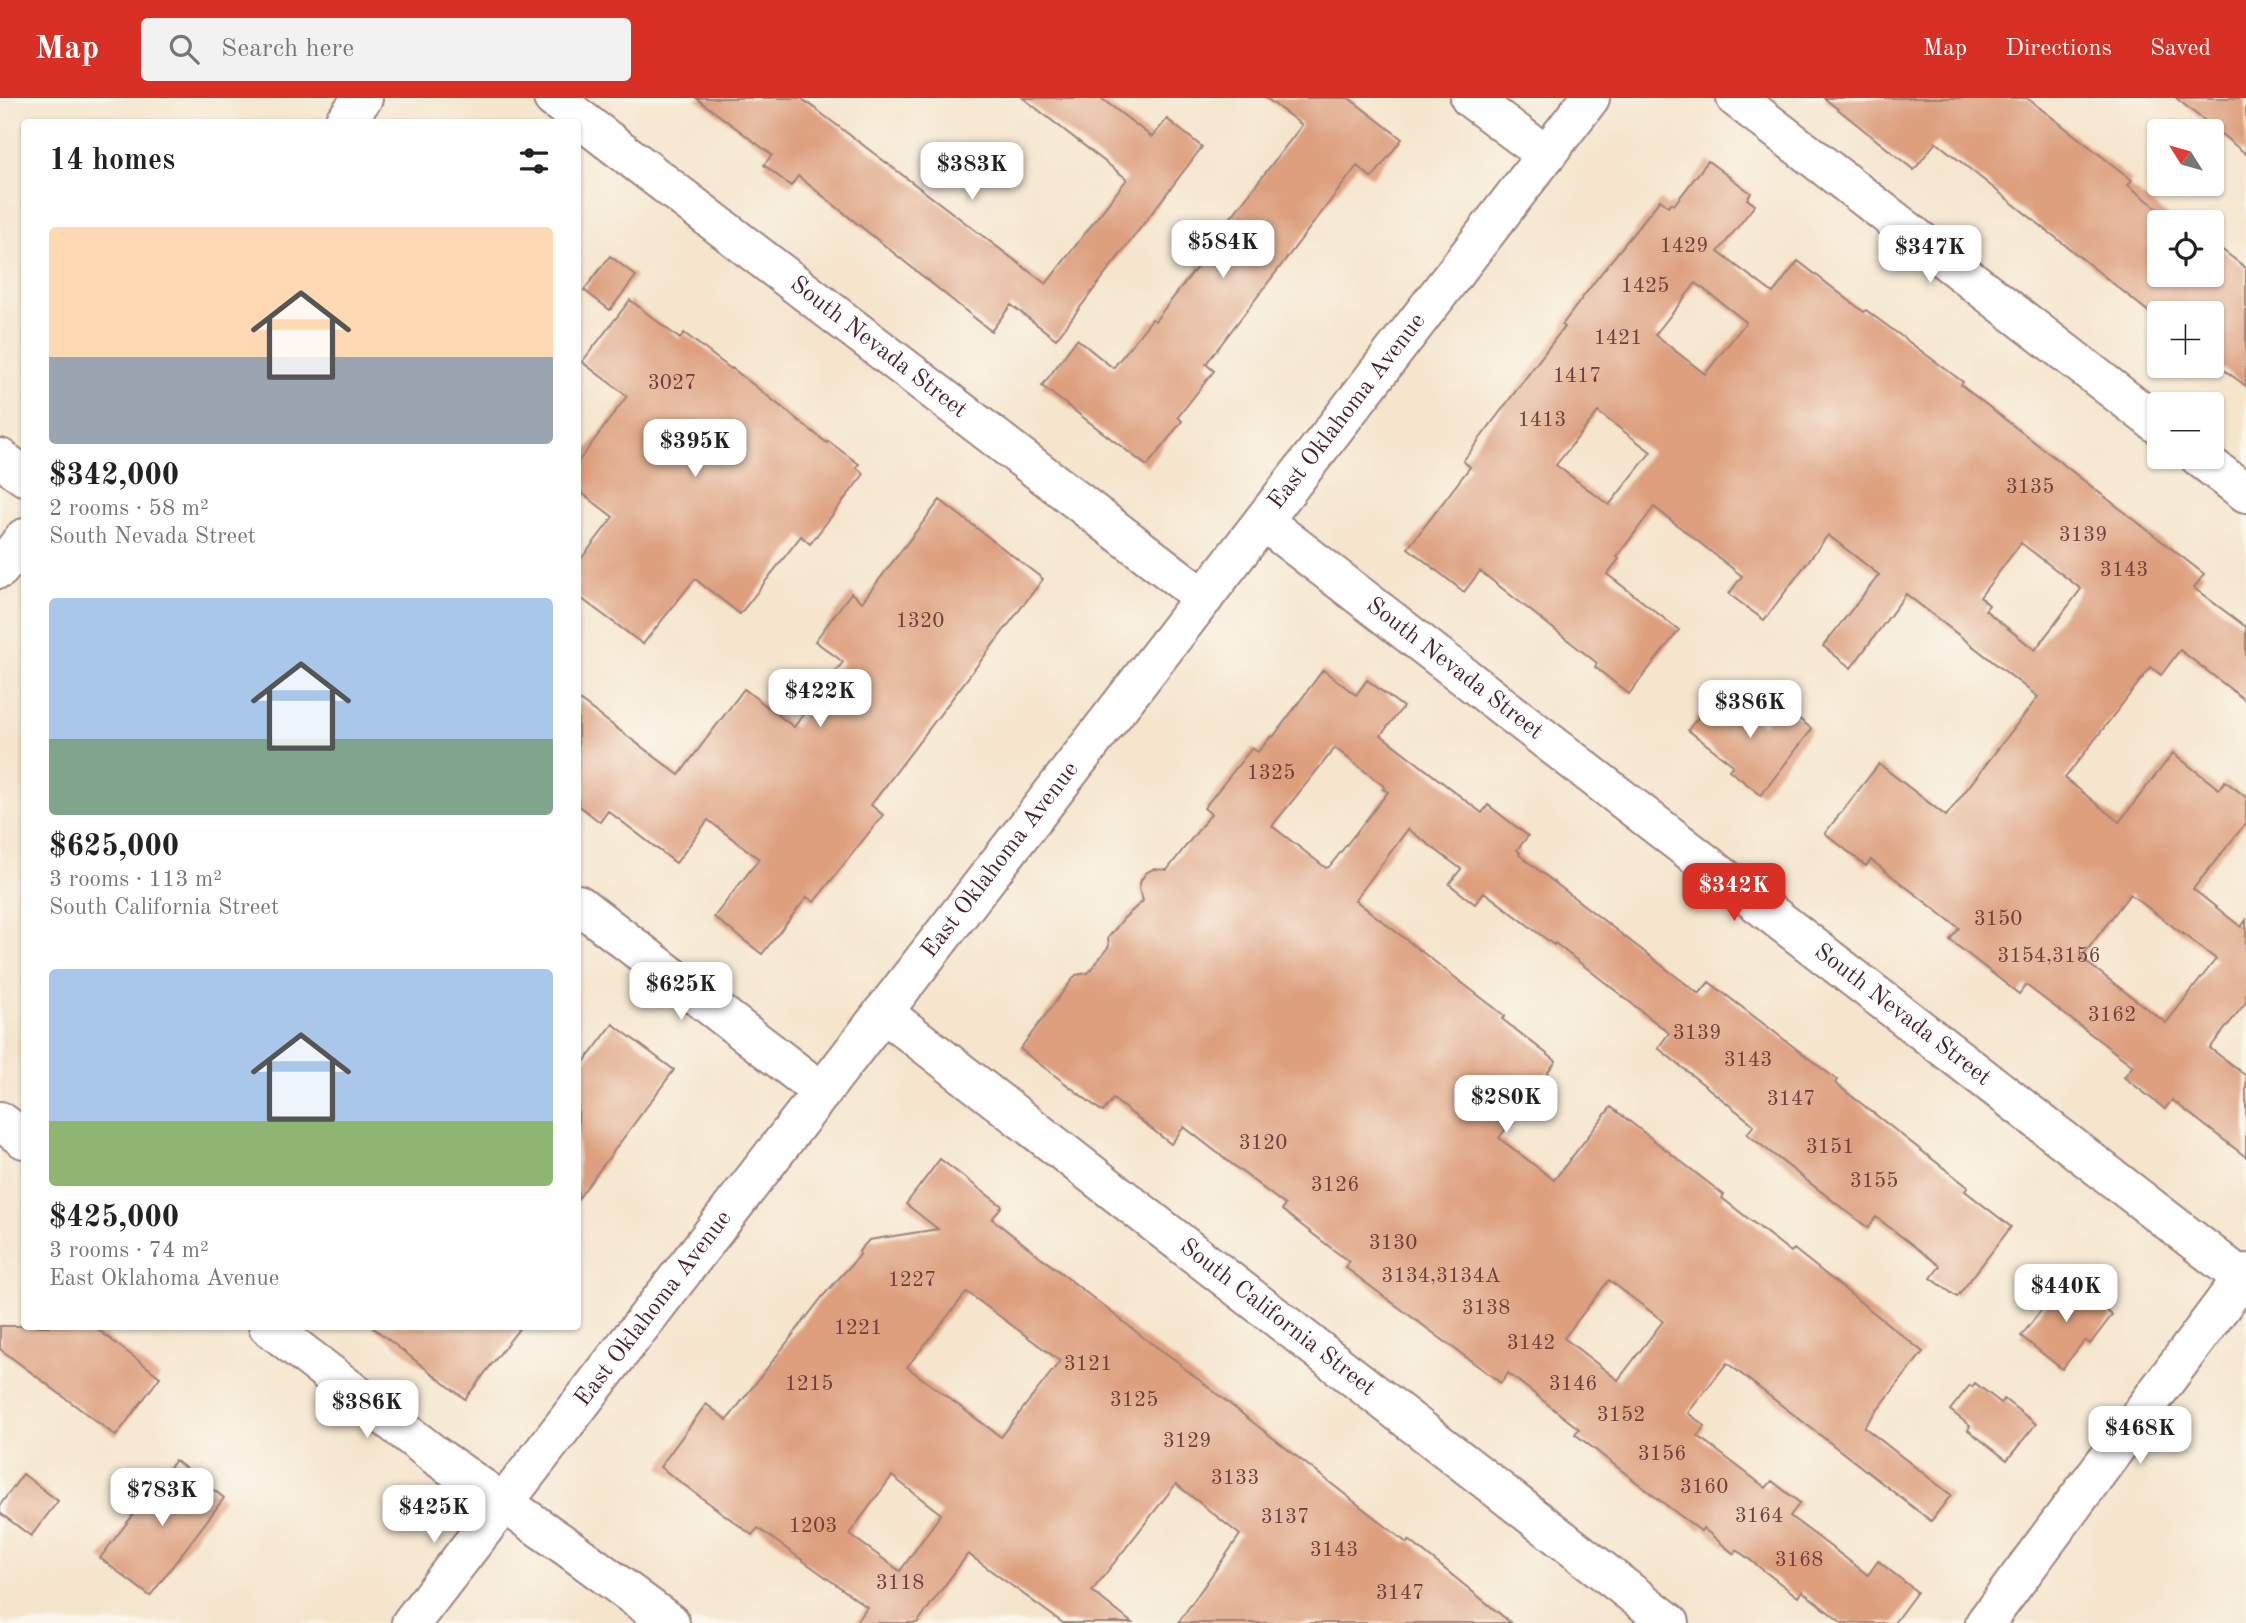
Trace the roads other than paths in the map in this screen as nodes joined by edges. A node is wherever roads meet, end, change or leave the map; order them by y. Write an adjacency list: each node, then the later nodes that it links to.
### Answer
1 (363, 98): 6 (street)
2 (553, 98): 7 (street, South Nevada Street)
3 (1470, 98): 9 (street)
4 (1590, 98): 9 (street, East Oklahoma Avenue)
5 (1736, 98): 10 (street)
6 (346, 119)
7 (580, 119)
8 (581, 120): 18 (street, South Nevada Street)
9 (1546, 155): 15 (street, East Oklahoma Avenue)
10 (2147, 416)
11 (0, 458): 13 (street)
12 (2215, 469): 14 (street)
13 (21, 475)
14 (2246, 493)
15 (1263, 521): 18 (street, East Oklahoma Avenue); 24 (street, South Nevada Street)
16 (21, 542): 17 (street)
17 (0, 569)
18 (1204, 598): 20 (street, East Oklahoma Avenue)
19 (581, 906): 21 (street)
20 (883, 1012): 21 (street, East Oklahoma Avenue); 29 (street, South California Street)
21 (821, 1092): 26 (street, East Oklahoma Avenue)
22 (0, 1121): 23 (street)
23 (21, 1137)
24 (2244, 1275): 30 (street)
25 (273, 1330): 26 (street)
26 (504, 1503): 27 (street, East Oklahoma Avenue); 28 (street)
27 (411, 1623)
28 (670, 1623)
29 (1670, 1623)
30 (1985, 1623)

